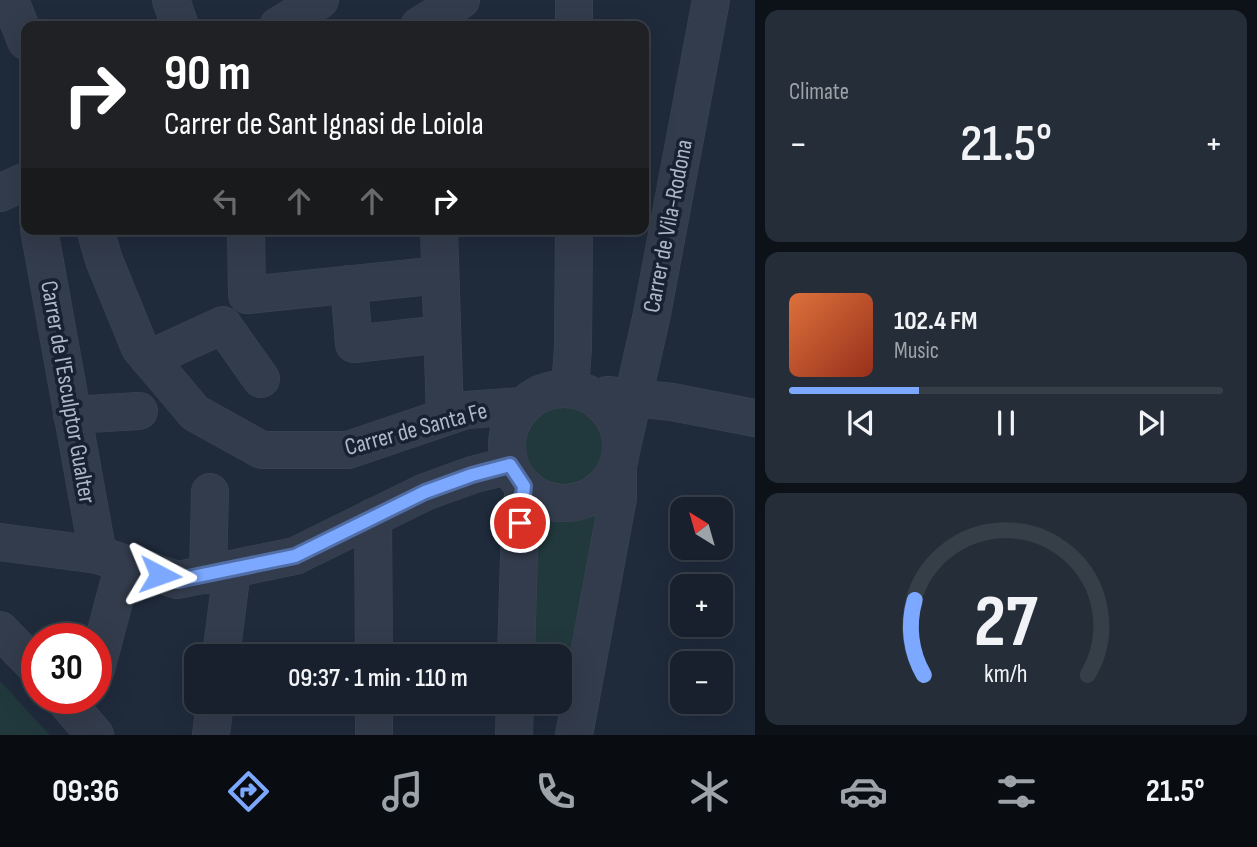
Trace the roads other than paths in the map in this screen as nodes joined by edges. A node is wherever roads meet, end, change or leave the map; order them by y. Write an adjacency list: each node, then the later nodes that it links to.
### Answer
1 (171, 0): 6 (street)
2 (320, 0): 7 (street)
3 (574, 0): 8 (street)
4 (711, 0): 23 (street, Carrer de Vila-Rodona)
5 (10, 3): 9 (street)
6 (178, 21)
7 (286, 21)
8 (574, 21)
9 (21, 29)
10 (21, 183): 11 (street)
11 (0, 193)
12 (40, 235): 26 (street, Carrer de l'Esculptor Gualter)
13 (97, 235): 20 (street, Carrer de Santa Fe)
14 (246, 235): 18 (street)
15 (439, 235): 17 (street)
16 (574, 235): 22 (street)
17 (439, 275): 18 (street); 19 (street)
18 (349, 284): 19 (street)
19 (442, 334): 27 (street)
20 (149, 359): 21 (street); 27 (street, Carrer de Santa Fe)
21 (261, 379)
22 (576, 390): 23 (street); 24 (street); 29 (street)
23 (632, 398): 28 (street); 29 (street, Carrer de Vila-Rodona)
24 (523, 406): 27 (street, Carrer de Santa Fe); 30 (street)
25 (139, 411): 26 (street)
26 (72, 415): 34 (street, Carrer de l'Esculptor Gualter)
27 (445, 416)
28 (755, 418)
29 (619, 458): 30 (street); 42 (street, Carrer de Vila-Rodona)
30 (517, 476): 32 (street); 40 (street)
31 (210, 492): 35 (street)
32 (373, 517): 35 (street); 39 (street)
33 (0, 542): 34 (street)
34 (111, 559): 35 (street); 36 (street)
35 (220, 573): 38 (street)
36 (102, 623)
37 (0, 630): 41 (street)
38 (221, 644)
39 (374, 644)
40 (516, 644)
41 (21, 652)
42 (572, 692)
43 (572, 709): 50 (street, Carrer de Vila-Rodona)
44 (214, 714): 47 (street)
45 (374, 714): 48 (street)
46 (515, 714): 49 (street)
47 (211, 735)
48 (374, 735)
49 (514, 735)
50 (574, 735)

